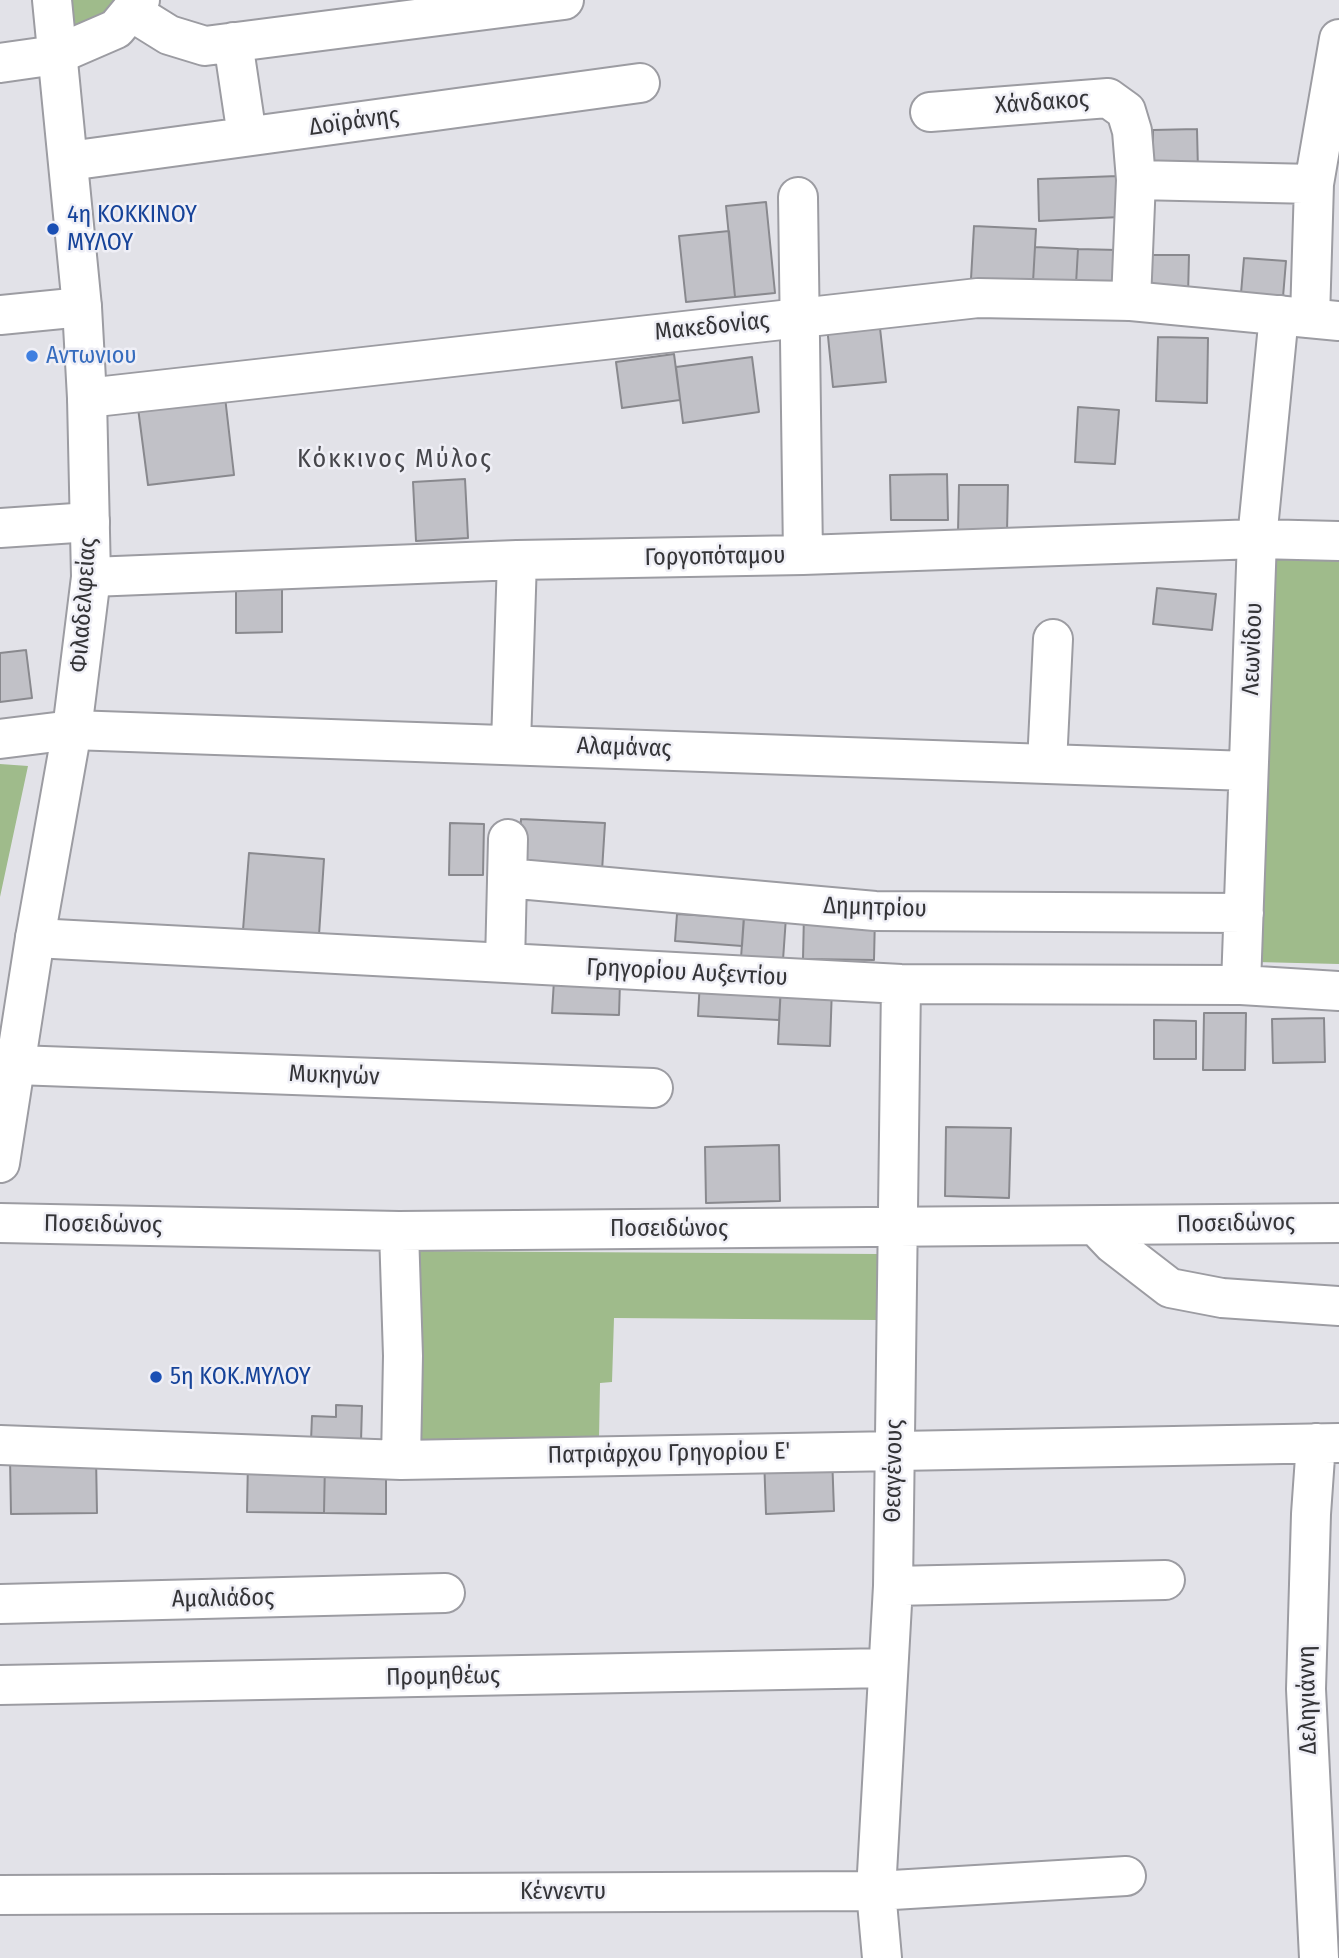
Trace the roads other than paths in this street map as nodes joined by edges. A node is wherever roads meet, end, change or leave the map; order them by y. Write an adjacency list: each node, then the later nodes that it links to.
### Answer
1 (52, 0): 6 (street, Φιλαδελφείας)
2 (564, 0): 5 (street)
3 (136, 6): 5 (street); 6 (street)
4 (1339, 39): 13 (street, Λεωνίδου)
5 (233, 42): 10 (street)
6 (56, 55): 7 (street); 11 (street, Φιλαδελφείας)
7 (0, 63)
8 (640, 83): 10 (street, Δοϊράνης)
9 (930, 112): 12 (street, Χάνδακος)
10 (247, 136): 11 (street, Δοϊράνης)
11 (69, 160): 17 (street, Φιλαδελφείας)
12 (1136, 180): 13 (street); 16 (street, Χάνδακος)
13 (1314, 184): 15 (street, Λεωνίδου)
14 (798, 197): 19 (street)
15 (1326, 227): 20 (street, Λεωνίδου)
16 (1131, 301): 19 (street, Μακεδονίας); 20 (street, Μακεδονίας)
17 (82, 307): 18 (street); 21 (street, Φιλαδελφείας)
18 (0, 315)
19 (800, 317): 21 (street, Μακεδονίας); 26 (street)
20 (1309, 318): 24 (street, Λεωνίδου)
21 (87, 398): 22 (street, Φιλαδελφείας)
22 (90, 522): 23 (street); 28 (street, Φιλαδελφείας)
23 (0, 528)
24 (1256, 540): 25 (street, Γοργοπόταμου); 26 (street, Γοργοπόταμου); 34 (street, Λεωνίδου)
25 (1339, 541)
26 (803, 555): 27 (street, Γοργοπόταμου)
27 (517, 560): 28 (street, Γοργοπόταμου); 32 (street)
28 (92, 577): 30 (street, Φιλαδελφείας)
29 (1054, 639): 33 (street)
30 (72, 730): 31 (street, Αλαμάνας); 32 (street, Αλαμάνας); 38 (street, Φιλαδελφείας)
31 (0, 739)
32 (511, 744): 33 (street, Αλαμάνας)
33 (1047, 764): 34 (street, Αλαμάνας)
34 (1248, 771): 37 (street, Λεωνίδου)
35 (508, 839): 36 (street)
36 (507, 878): 37 (street, Δημητρίου); 39 (street)
37 (1244, 912): 41 (street, Λεωνίδου)
38 (35, 938): 39 (street, Γρηγορίου Αυξεντίου); 43 (street, Φιλαδελφείας)
39 (505, 963): 40 (street, Γρηγορίου Αυξεντίου)
40 (901, 984): 41 (street, Γρηγορίου Αυξεντίου); 49 (street, Θεαγένους)
41 (1241, 985): 42 (street, Γρηγορίου Αυξεντίου)
42 (1339, 991)
43 (16, 1065): 44 (street, Μυκηνών); 45 (street, Φιλαδελφείας)
44 (653, 1088)
45 (0, 1163)
46 (0, 1223): 50 (street, Ποσειδώνος)
47 (1339, 1223): 48 (street, Ποσειδώνος)
48 (1096, 1226): 49 (street, Ποσειδώνος); 51 (street)
49 (897, 1228): 50 (street, Ποσειδώνος); 54 (street, Θεαγένους)
50 (399, 1231): 55 (street)
51 (1339, 1306)
52 (1327, 1443): 54 (street, Πατριάρχου Γρηγορίου E'); 56 (street, Δεληγιάννη)
53 (0, 1446): 55 (street, Πατριάρχου Γρηγορίου E')
54 (895, 1450): 55 (street, Πατριάρχου Γρηγορίου E'); 58 (street, Θεαγένους)
55 (401, 1460)
56 (1325, 1515): 63 (street, Δεληγιάννη)
57 (1165, 1580): 58 (street)
58 (893, 1586): 61 (street, Θεαγένους)
59 (445, 1593): 60 (street, Αμαλιάδος)
60 (0, 1604)
61 (887, 1668): 62 (street, Προμηθέως); 66 (street, Θεαγένους)
62 (0, 1685)
63 (1322, 1690): 64 (street, Δεληγιάννη)
64 (1327, 1857): 69 (street, Δεληγιάννη)
65 (1126, 1876): 66 (street, Κέννεντυ)
66 (876, 1891): 67 (street, Κέννεντυ); 68 (street, Θεαγένους)
67 (0, 1895)
68 (882, 1958)
69 (1319, 1958)

